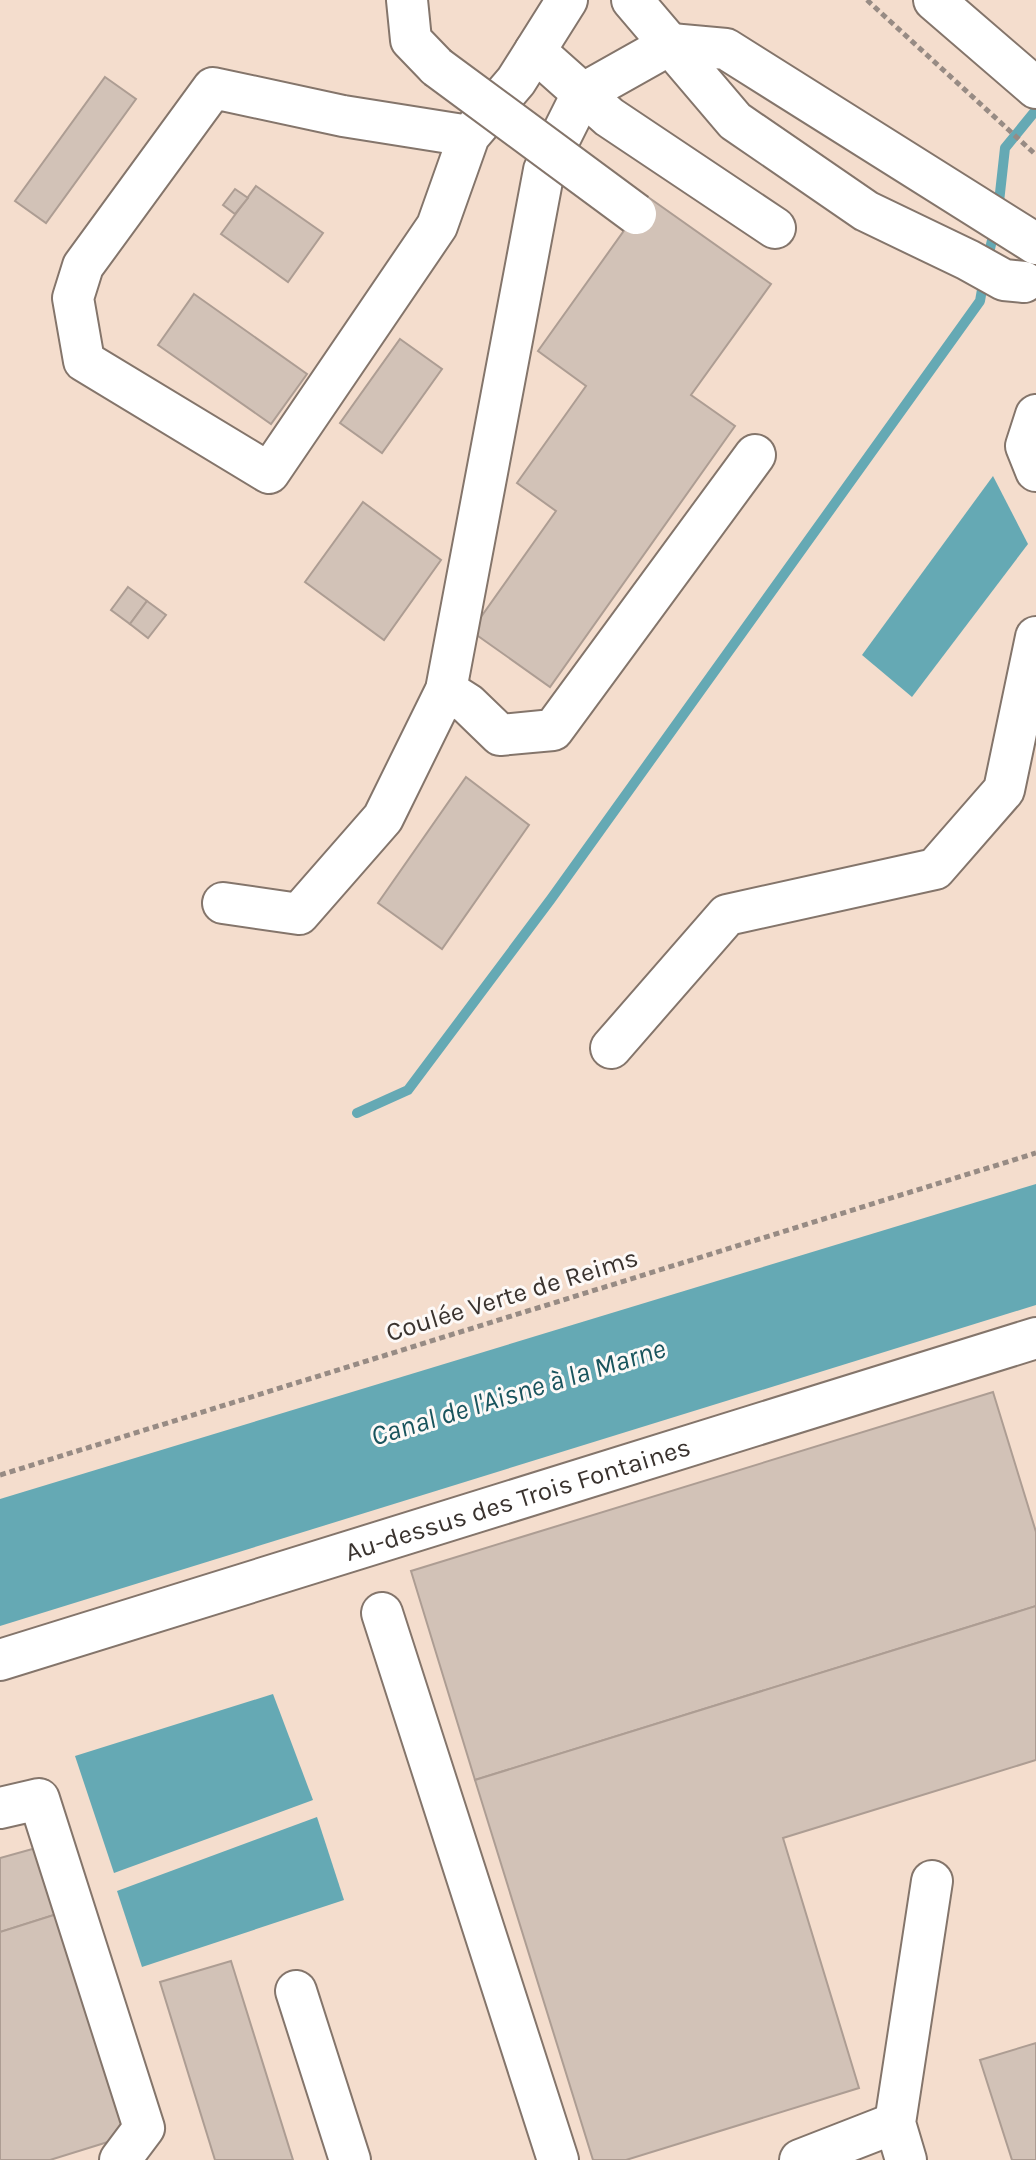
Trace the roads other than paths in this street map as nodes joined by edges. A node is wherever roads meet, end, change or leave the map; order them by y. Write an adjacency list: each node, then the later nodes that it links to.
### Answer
1 (407, 0): 10 (street, bridge)
2 (567, 0): 6 (street)
3 (632, 0): 5 (street)
4 (934, 0): 7 (street)
5 (671, 44): 8 (street); 11 (street); 13 (street)
6 (535, 51): 8 (street); 9 (street)
7 (1036, 88)
8 (582, 94): 12 (street); 18 (street)
9 (469, 136): 9 (street)
10 (636, 214)
11 (1008, 227)
12 (775, 228)
13 (1013, 277)
14 (1036, 415): 16 (street)
15 (755, 455): 18 (street)
16 (1036, 471)
17 (1036, 637): 20 (street)
18 (446, 690): 19 (street)
19 (223, 903)
20 (611, 1048)
21 (1036, 1338): 23 (street, Au-dessus des Trois Fontaines)
22 (382, 1613): 30 (street)
23 (0, 1660)
24 (0, 1808): 28 (street)
25 (932, 1881): 27 (street)
26 (296, 1991): 29 (street)
27 (900, 2141): 31 (street)
28 (120, 2160)
29 (350, 2160)
30 (558, 2160)
31 (800, 2160)

